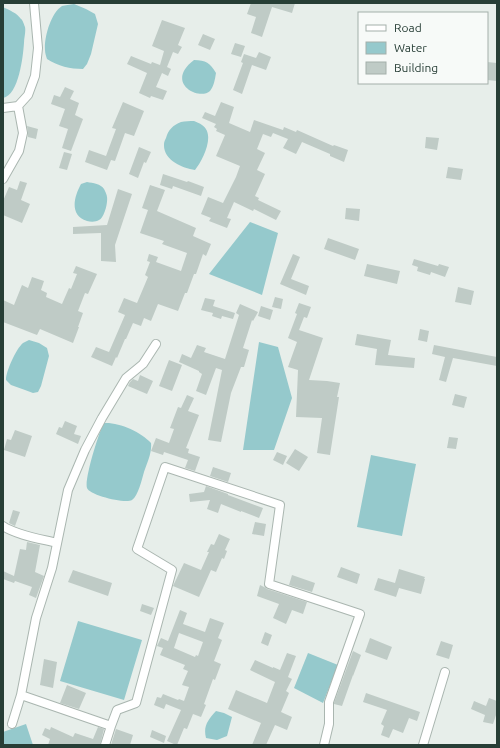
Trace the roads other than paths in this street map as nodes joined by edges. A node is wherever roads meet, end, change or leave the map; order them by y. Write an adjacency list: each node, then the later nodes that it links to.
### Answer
1 (34, 3): 2 (street)
2 (18, 106): 3 (street); 4 (street)
3 (3, 108)
4 (3, 179)
5 (156, 344): 7 (street)
6 (3, 526): 7 (street)
7 (57, 543): 9 (street)
8 (445, 672): 14 (street)
9 (21, 695): 10 (street); 11 (street)
10 (12, 724)
11 (111, 726): 12 (street); 13 (street)
12 (105, 745)
13 (324, 745)
14 (423, 745)

